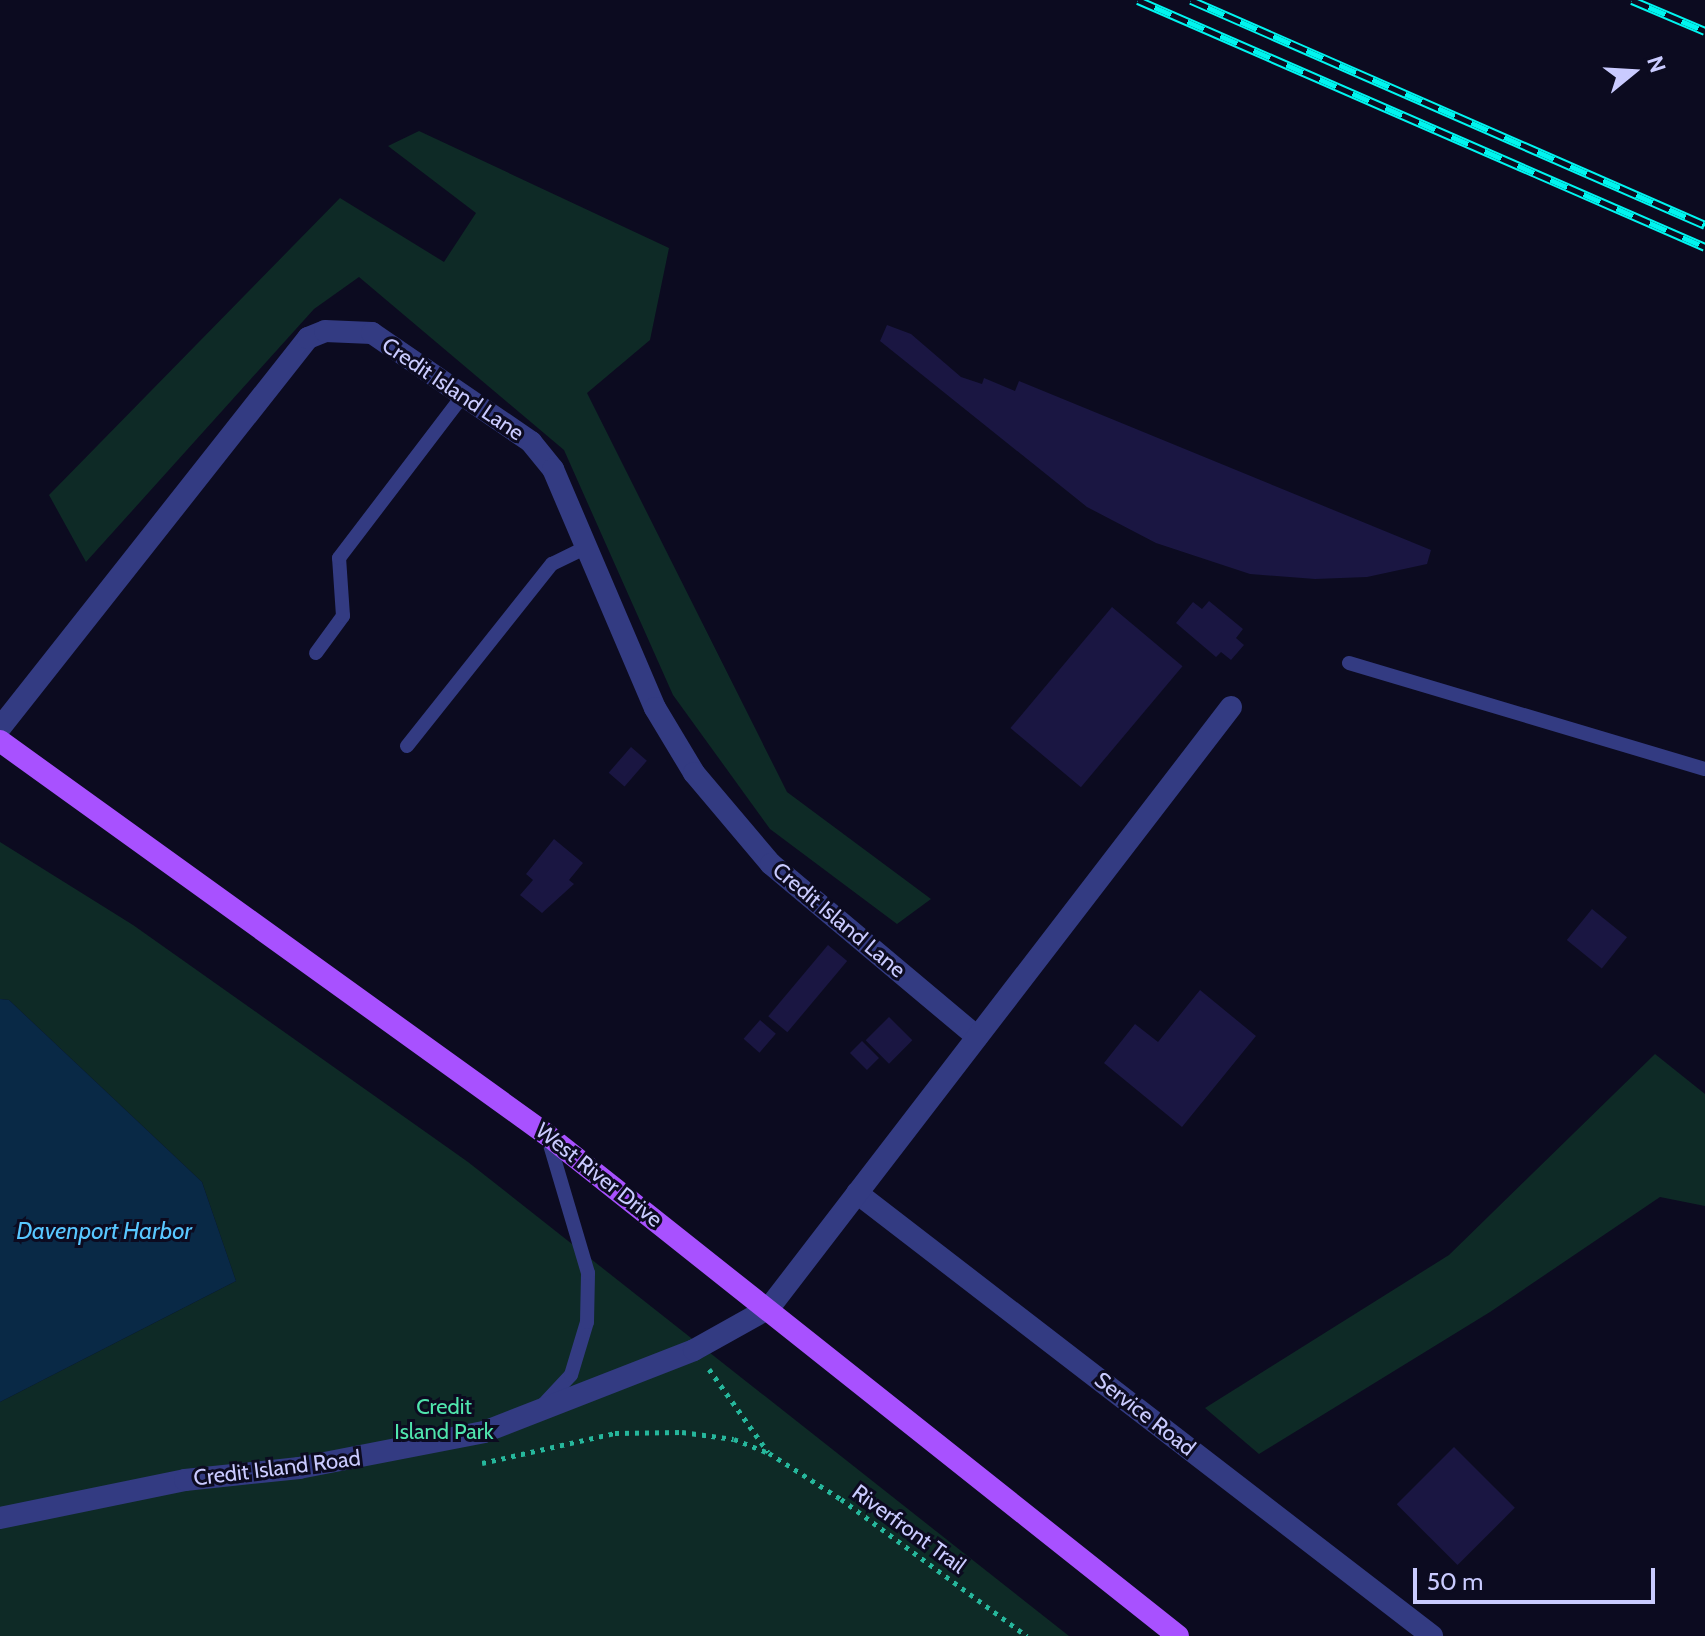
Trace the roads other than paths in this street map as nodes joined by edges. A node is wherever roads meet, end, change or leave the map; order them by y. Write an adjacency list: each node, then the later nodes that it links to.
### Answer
1 (463, 395): 2 (street, Credit Island Lane); 3 (lane); 6 (street, Credit Island Lane)
2 (587, 547): 8 (lane); 10 (street, Credit Island Lane)
3 (316, 653)
4 (1349, 663): 9 (lane)
5 (1231, 707): 10 (street)
6 (0, 728)
7 (0, 741): 11 (main road, West River Drive)
8 (407, 746)
9 (1705, 769)
10 (977, 1037): 12 (street)
11 (546, 1134): 13 (main road, West River Drive); 14 (lane)
12 (857, 1193): 13 (street); 17 (street, Service Road)
13 (769, 1308): 14 (street, Credit Island Road); 16 (main road, West River Drive)
14 (533, 1415): 15 (street, Credit Island Road)
15 (0, 1518)
16 (1178, 1636)
17 (1432, 1636)

